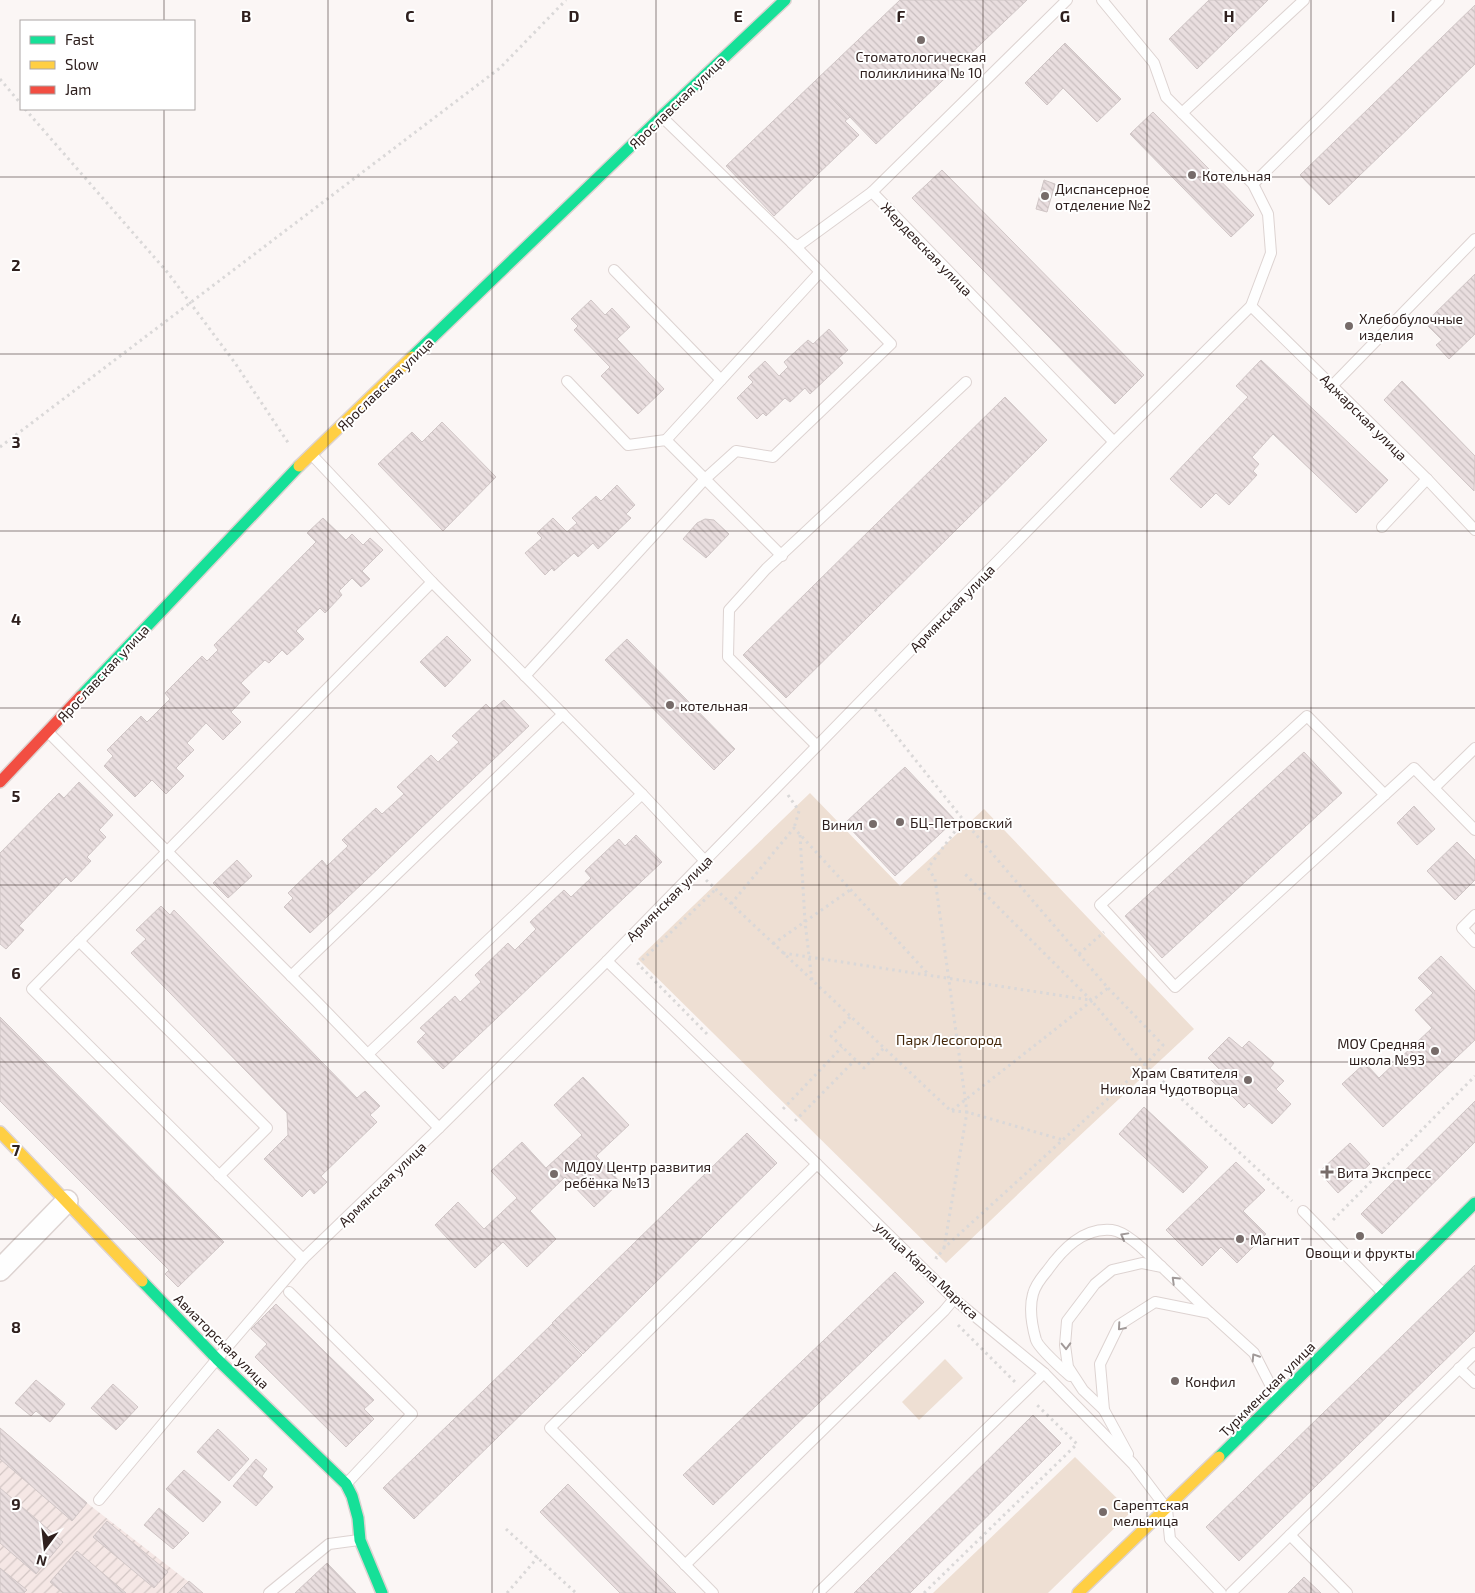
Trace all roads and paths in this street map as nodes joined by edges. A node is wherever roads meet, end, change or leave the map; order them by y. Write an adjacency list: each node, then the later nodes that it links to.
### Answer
1 (566, 0): 18 (path)
2 (785, 0): 11 (street, Ярославская улица)
3 (1067, 0): 13 (lane)
4 (1102, 0): 10 (lane)
5 (1304, 0): 10 (lane)
6 (1439, 0): 12 (lane)
7 (0, 80): 8 (path)
8 (20, 103)
9 (26, 110): 18 (path)
10 (1182, 113): 12 (lane)
11 (662, 116): 15 (lane); 27 (street, Ярославская улица)
12 (1253, 184): 19 (lane)
13 (872, 192): 15 (lane, Жердевская улица); 25 (lane, Жердевская улица)
14 (1475, 240): 23 (lane)
15 (792, 243): 17 (lane)
16 (614, 270): 20 (lane)
17 (820, 272): 20 (lane); 29 (lane)
18 (190, 302): 26 (path); 28 (path)
19 (1251, 306): 23 (lane, Аджарская улица); 25 (lane, Армянская улица)
20 (721, 380): 24 (lane)
21 (567, 381): 24 (lane)
22 (966, 382): 33 (lane)
23 (1332, 386): 30 (lane, Аджарская улица)
24 (666, 440): 29 (lane)
25 (1114, 442): 36 (lane, Армянская улица)
26 (0, 446)
27 (311, 454): 28 (street, Ярославская улица); 34 (lane)
28 (302, 463): 38 (street, Ярославская улица)
29 (705, 479): 33 (lane); 35 (lane)
30 (1427, 479): 31 (lane); 32 (lane, Аджарская улица)
31 (1382, 527)
32 (1475, 530)
33 (782, 556): 39 (lane)
34 (432, 582): 35 (lane); 50 (lane)
35 (525, 676): 37 (lane)
36 (865, 697): 39 (lane, Армянская улица); 46 (path)
37 (562, 714): 44 (lane); 66 (lane)
38 (48, 732): 41 (street, Ярославская улица); 50 (lane)
39 (817, 746): 42 (lane, Армянская улица)
40 (1475, 748): 43 (lane)
41 (0, 782)
42 (780, 784): 47 (path); 51 (lane, Армянская улица)
43 (1434, 788): 45 (lane); 48 (lane)
44 (642, 794): 51 (lane); 75 (lane)
45 (1385, 795): 56 (lane); 56 (lane)
46 (964, 819): 62 (path); 68 (path)
47 (794, 828): 49 (path); 54 (path)
48 (1475, 830)
49 (800, 834): 53 (path); 57 (path)
50 (168, 852): 58 (lane); 66 (lane)
51 (706, 862): 64 (lane, Армянская улица)
52 (963, 872): 71 (path)
53 (850, 890): 57 (path); 67 (path)
54 (731, 904): 60 (path); 65 (path)
55 (1475, 915): 59 (lane)
56 (1115, 921): 62 (path)
57 (805, 922): 60 (path); 63 (path)
58 (80, 941): 88 (lane); 88 (lane)
59 (1475, 942)
60 (773, 944): 61 (path)
61 (783, 953): 63 (path); 69 (path)
62 (1079, 954): 70 (path)
63 (809, 958): 67 (path); 69 (path)
64 (607, 960): 84 (lane, Армянская улица); 87 (lane, улица Карла Маркса)
65 (638, 964)
66 (291, 976): 75 (lane)
67 (929, 976): 68 (path)
68 (949, 979): 71 (path); 79 (path)
69 (812, 981): 72 (path)
70 (1108, 988): 71 (path); 77 (path)
71 (1091, 1000): 77 (path); 79 (path)
72 (850, 1017): 73 (path); 74 (path)
73 (842, 1047): 76 (path); 80 (path)
74 (884, 1048): 76 (path); 81 (path)
75 (368, 1054): 84 (lane)
76 (855, 1060): 83 (path)
77 (1146, 1064): 86 (path); 91 (path)
78 (1475, 1076): 92 (path)
79 (965, 1101): 81 (path); 82 (path)
80 (783, 1109)
81 (951, 1111): 82 (path)
82 (967, 1112): 86 (path); 93 (path)
83 (795, 1121)
84 (439, 1128): 95 (lane, Армянская улица)
85 (0, 1132): 89 (street, Авиаторская улица)
86 (1062, 1140): 93 (path)
87 (818, 1164): 100 (lane, улица Карла Маркса); 119 (lane)
88 (219, 1176): 95 (lane)
89 (67, 1201): 97 (street); 103 (street, Авиаторская улица)
90 (1475, 1203): 99 (street, Туркменская улица)
91 (1303, 1211): 92 (lane)
92 (1322, 1231): 99 (lane)
93 (944, 1248): 94 (path)
94 (937, 1258)
95 (304, 1259): 103 (lane, Армянская улица)
96 (1162, 1267): 101 (lane, one-way to 96); 107 (lane, one-way to 107); 107 (lane, one-way to 107)
97 (0, 1270)
98 (289, 1292): 112 (lane)
99 (1383, 1293): 108 (street, Туркменская улица)
100 (954, 1300): 105 (lane, улица Карла Маркса); 119 (lane)
101 (1210, 1313): 108 (lane, one-way to 101); 109 (lane, one-way to 109)
102 (1475, 1353): 104 (lane)
103 (217, 1359): 112 (street, Авиаторская улица); 113 (lane, Армянская улица)
104 (1460, 1368): 106 (lane); 116 (lane)
105 (1044, 1373): 111 (lane, улица Карла Маркса); 125 (lane)
106 (1475, 1383)
107 (1082, 1390): 109 (lane)
108 (1278, 1400): 114 (street, Туркменская улица)
109 (1104, 1410): 111 (lane)
110 (1077, 1444): 126 (path)
111 (1133, 1464): 114 (lane, улица Карла Маркса)
112 (346, 1484): 117 (street, Авиаторская улица)
113 (99, 1500)
114 (1167, 1509): 127 (street, Туркменская улица); 128 (lane)
115 (506, 1529): 118 (path)
116 (1290, 1535): 129 (lane); 130 (lane)
117 (360, 1540): 120 (lane); 121 (street, Авиаторская улица)
118 (538, 1557): 122 (path); 123 (path)
119 (685, 1565): 124 (lane)
120 (269, 1593)
121 (382, 1593)
122 (507, 1593)
123 (576, 1593)
124 (714, 1593)
125 (818, 1593)
126 (924, 1593)
127 (1078, 1593)
128 (1222, 1593)
129 (1231, 1593)
130 (1347, 1593)

